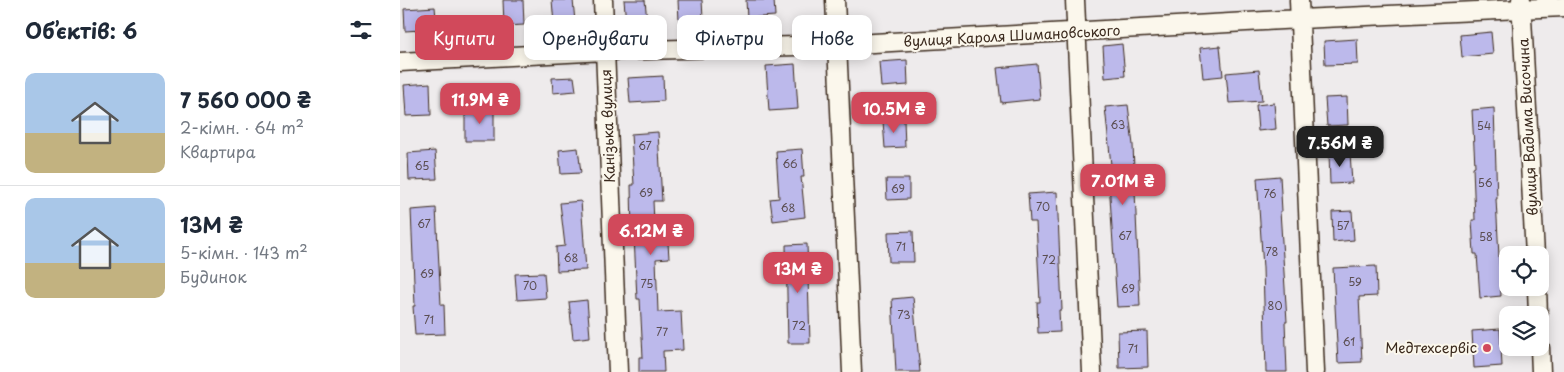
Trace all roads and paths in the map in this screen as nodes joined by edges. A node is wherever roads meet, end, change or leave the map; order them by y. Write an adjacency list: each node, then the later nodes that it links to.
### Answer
1 (603, 0): 7 (street, Канізька вулиця)
2 (835, 0): 8 (street)
3 (1075, 0): 10 (street)
4 (1299, 0): 9 (street)
5 (1522, 4): 6 (street, вулиця Кароля Шимановського); 9 (street, вулиця Кароля Шимановського); 18 (street, вулиця Вадима Височина)
6 (1564, 7)
7 (604, 15)
8 (836, 15)
9 (1300, 19): 10 (street, вулиця Кароля Шимановського); 23 (street)
10 (1076, 33): 11 (street, вулиця Кароля Шимановського); 22 (street)
11 (872, 44)
12 (792, 47): 13 (street, вулиця Кароля Шимановського)
13 (667, 50)
14 (524, 55): 17 (street, вулиця Кароля Шимановського)
15 (605, 60): 20 (street, Канізька вулиця)
16 (839, 60): 21 (street)
17 (400, 62)
18 (1535, 246)
19 (1540, 356): 24 (street)
20 (618, 372)
21 (852, 372)
22 (1092, 372)
23 (1315, 372)
24 (1541, 372)

